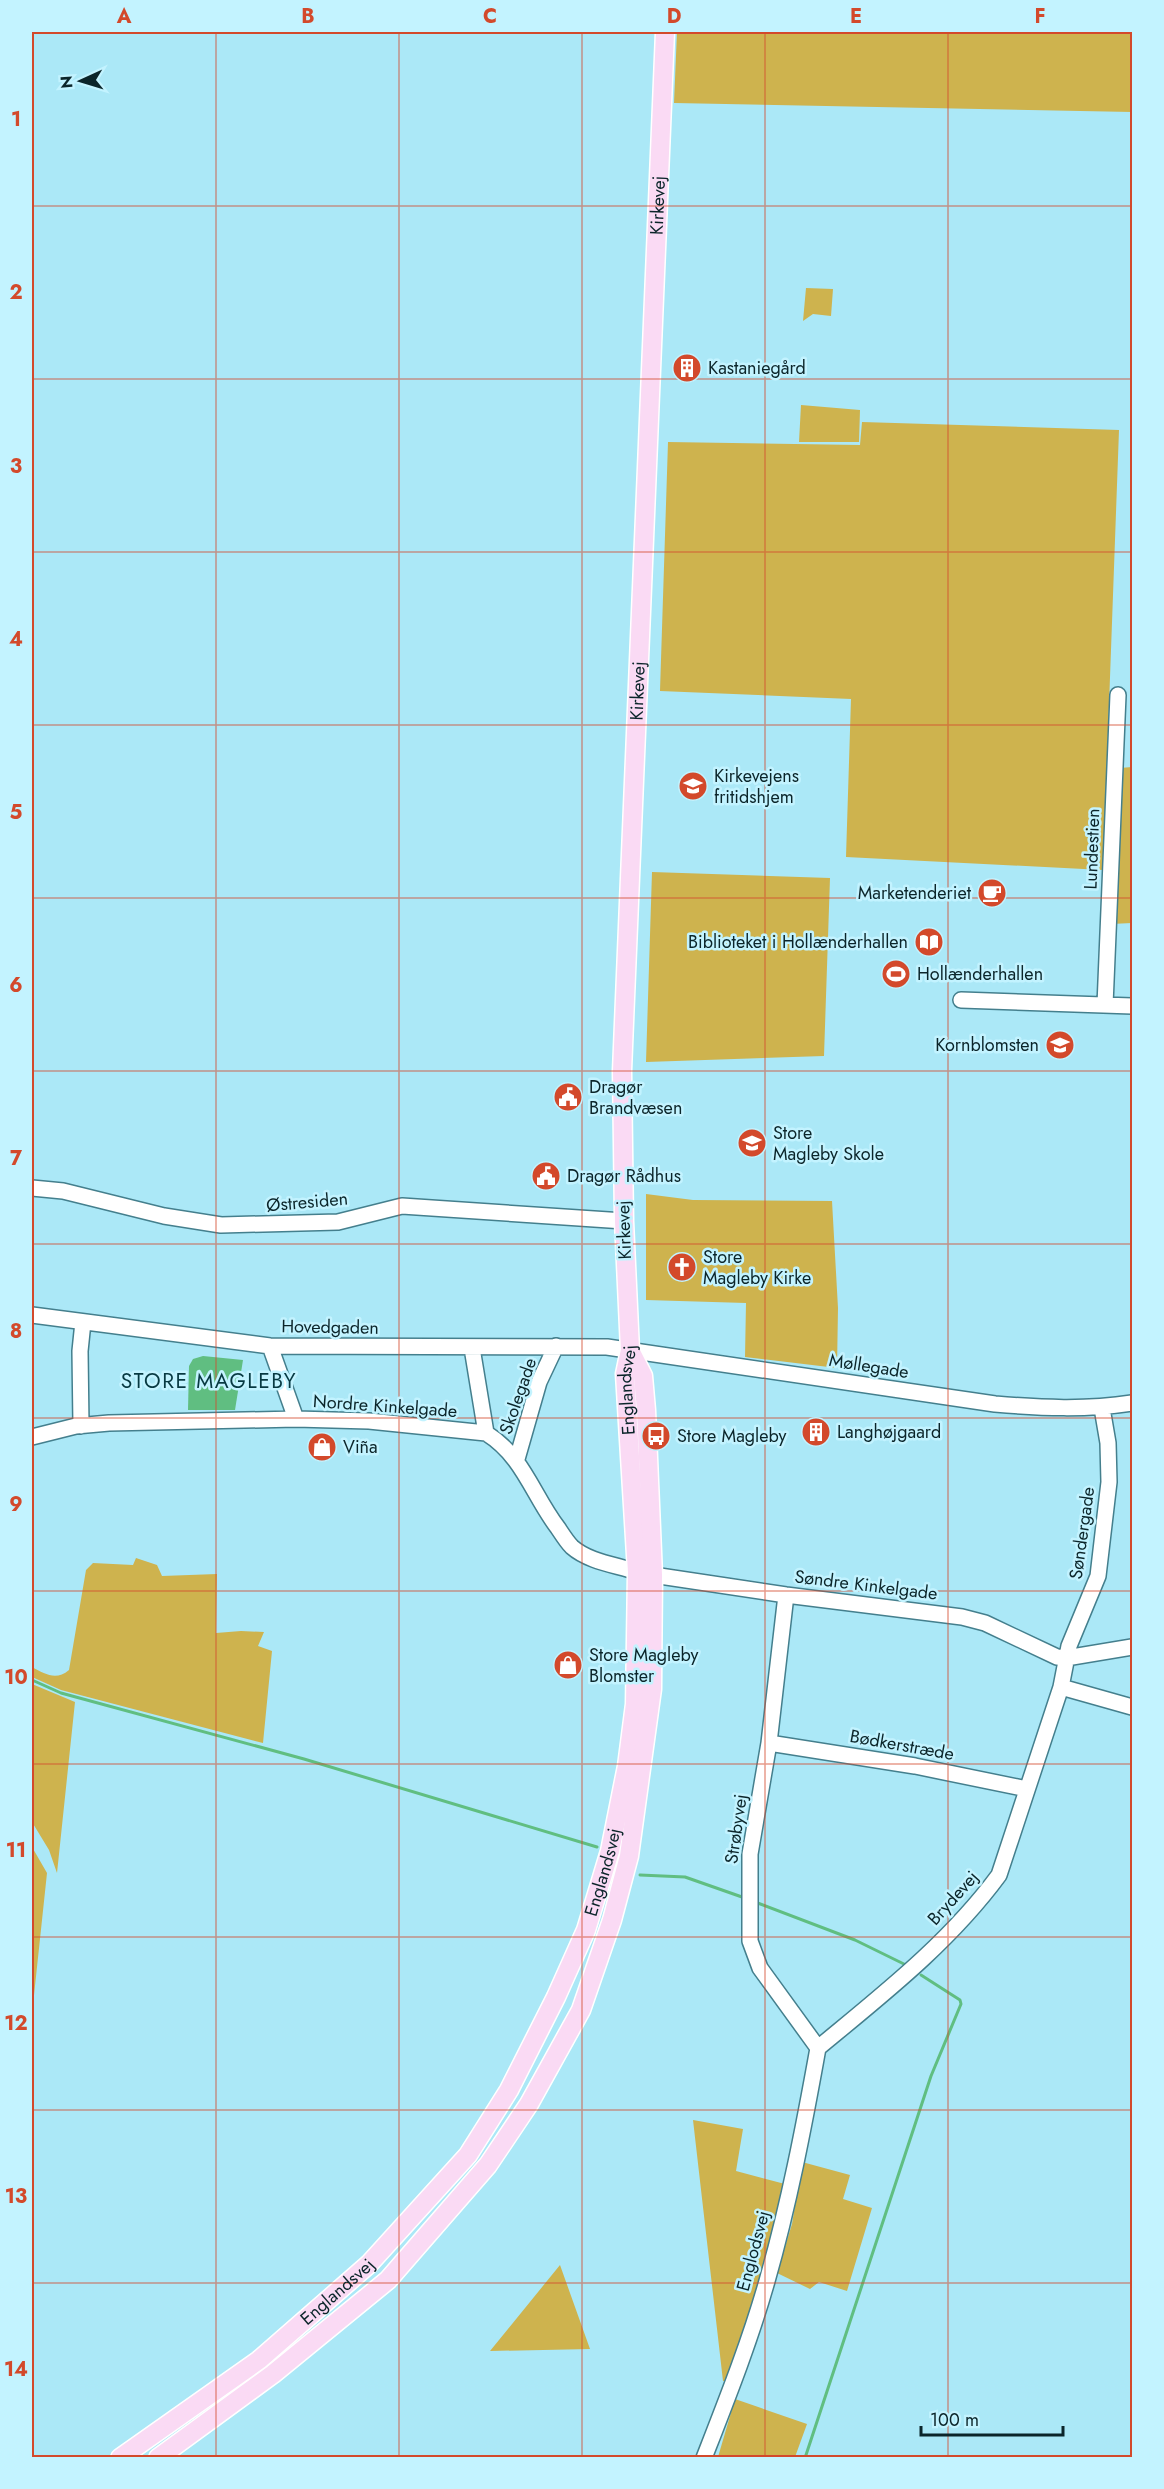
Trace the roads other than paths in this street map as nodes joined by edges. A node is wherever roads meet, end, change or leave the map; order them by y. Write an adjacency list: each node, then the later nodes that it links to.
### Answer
1 (665, 32): 7 (main road, Kirkevej)
2 (1118, 694): 4 (street, Lundestien)
3 (961, 1000): 4 (street)
4 (1104, 1005): 5 (street)
5 (1132, 1006)
6 (32, 1188): 7 (street, Østresiden)
7 (624, 1221): 13 (main road, Kirkevej)
8 (32, 1315): 9 (street, Hovedgaden)
9 (83, 1322): 10 (street, Hovedgaden); 17 (street)
10 (270, 1346): 12 (street, Hovedgaden); 16 (street)
11 (556, 1346): 12 (street, Hovedgaden); 13 (street, Hovedgaden); 20 (street, Skolegade)
12 (472, 1348): 18 (street)
13 (630, 1350): 15 (street, Møllegade); 21 (main road, Englandsvej)
14 (1132, 1403): 15 (street, Møllegade)
15 (1102, 1408): 24 (street, Søndergade)
16 (296, 1419): 17 (street, Nordre Kinkelgade); 18 (street, Nordre Kinkelgade)
17 (81, 1426): 19 (street, Nordre Kinkelgade)
18 (486, 1433): 20 (street)
19 (32, 1437)
20 (517, 1459): 21 (street)
21 (645, 1573): 22 (street, Søndre Kinkelgade); 30 (main road, Englandsvej); 31 (main road, Englandsvej)
22 (786, 1595): 24 (street, Søndre Kinkelgade); 27 (street, Strøbyvej)
23 (1132, 1647): 24 (street)
24 (1066, 1658): 25 (street, Brydevej)
25 (1061, 1687): 26 (street); 28 (street, Brydevej)
26 (1132, 1707)
27 (769, 1743): 28 (street, Bødkerstræde); 29 (street, Strøbyvej)
28 (1027, 1789): 29 (street, Brydevej)
29 (818, 2048): 32 (street, Englodsvej)
30 (120, 2457)
31 (158, 2457)
32 (704, 2457)

